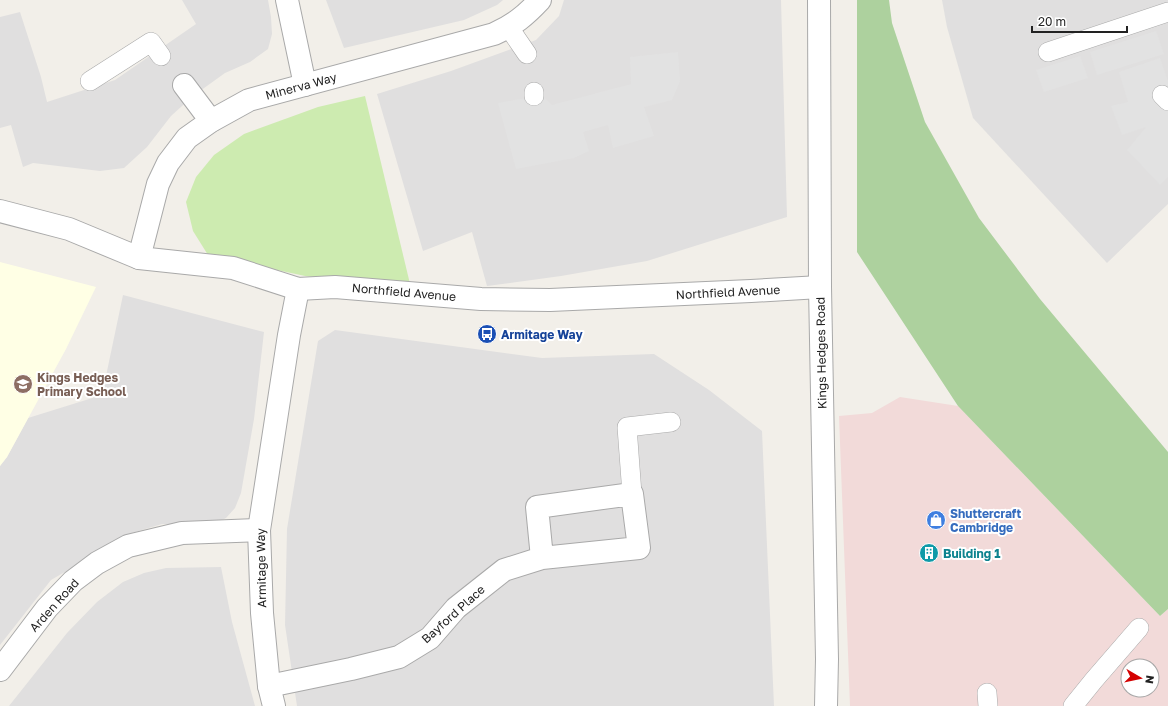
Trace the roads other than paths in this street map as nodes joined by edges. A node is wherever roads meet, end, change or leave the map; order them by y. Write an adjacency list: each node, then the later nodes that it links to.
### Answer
1 (286, 0): 11 (street)
2 (540, 0): 5 (street, Minerva Way)
3 (819, 0): 15 (street, Kings Hedges Road)
4 (1168, 12): 6 (lane)
5 (510, 27): 7 (lane); 11 (street, Minerva Way)
6 (1048, 52)
7 (527, 54)
8 (161, 56): 9 (lane)
9 (90, 81)
10 (184, 85): 12 (street)
11 (305, 85): 12 (street, Minerva Way)
12 (211, 120): 14 (street, Minerva Way)
13 (0, 211): 14 (street, Northfield Avenue)
14 (139, 258): 16 (street, Northfield Avenue)
15 (820, 287): 16 (street, Northfield Avenue); 24 (street, Kings Hedges Road)
16 (298, 289): 19 (street, Armitage Way)
17 (672, 422): 18 (lane)
18 (632, 494): 20 (street); 20 (street, Bayford Place)
19 (259, 530): 22 (street, Arden Road); 23 (street, Armitage Way)
20 (542, 558): 23 (street, Bayford Place)
21 (1139, 628): 25 (lane)
22 (0, 670)
23 (271, 696)
24 (826, 706)
25 (1073, 706)

